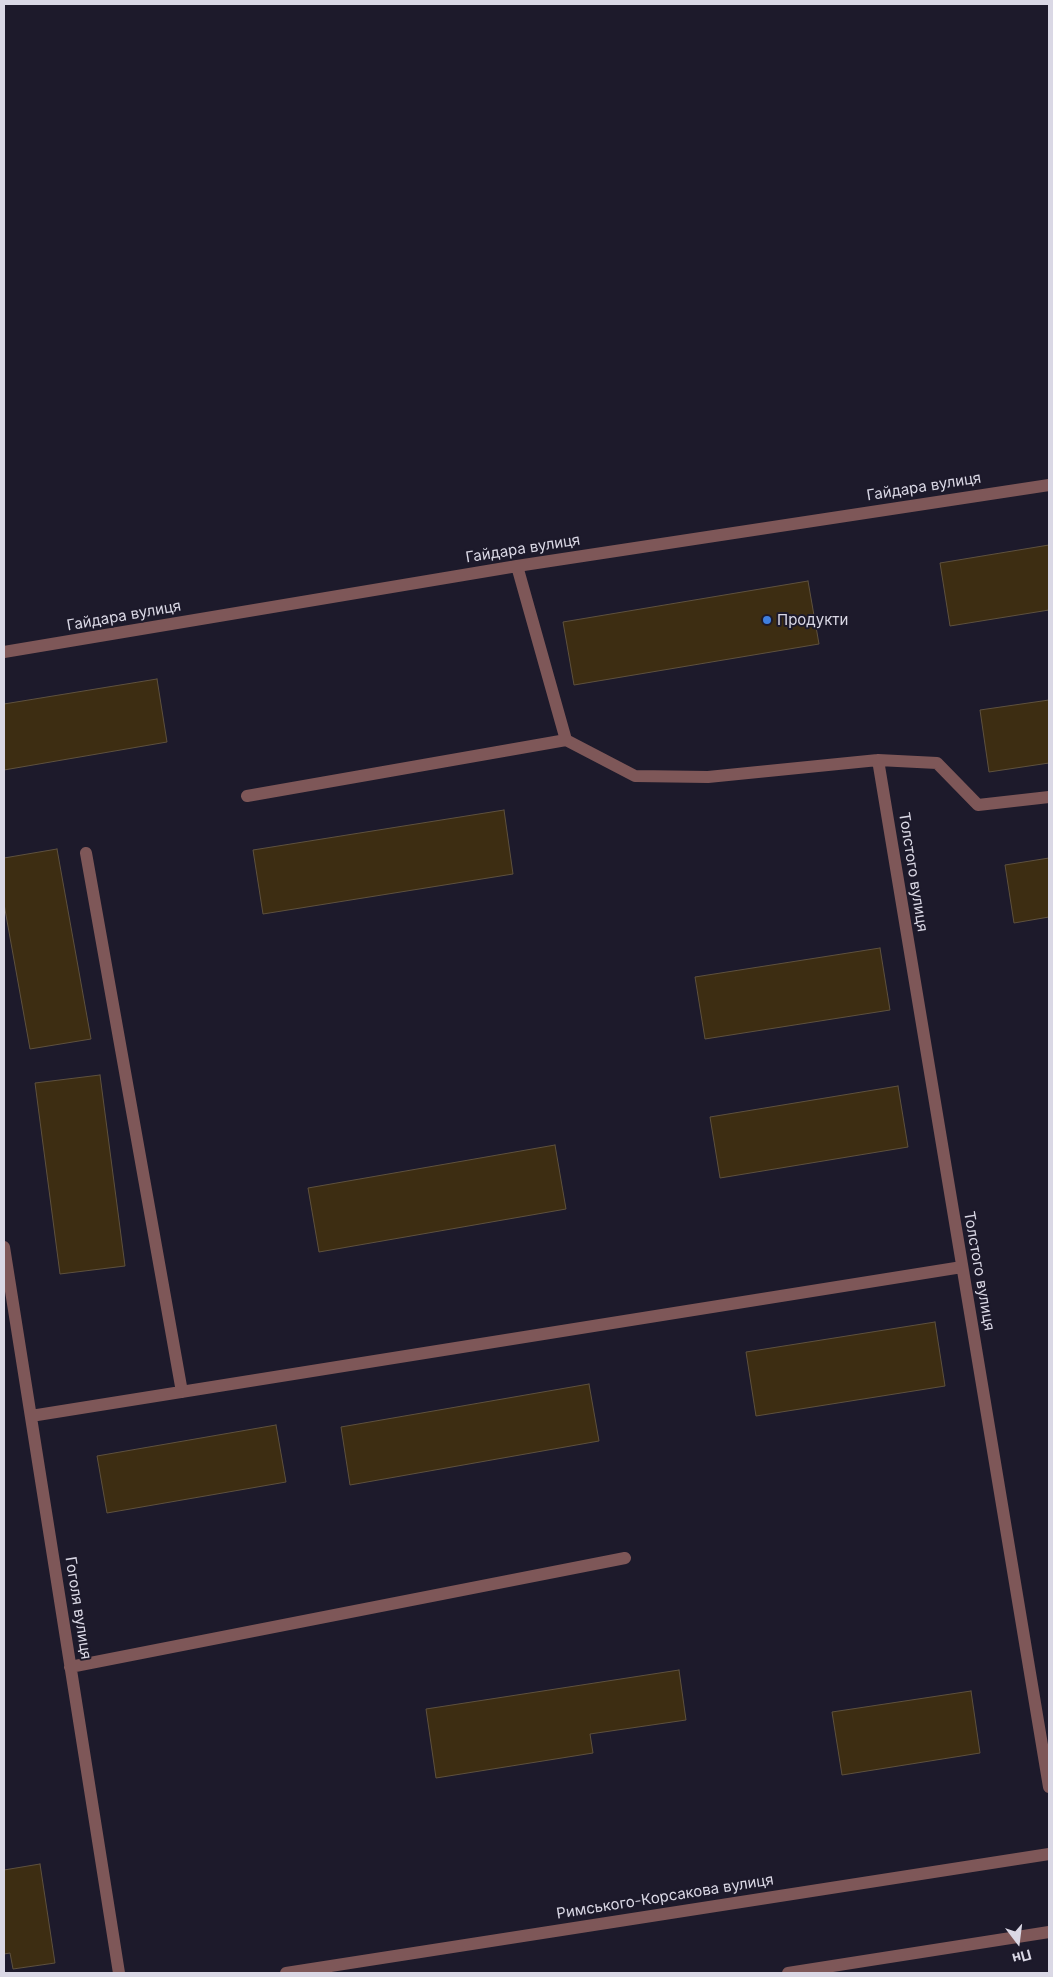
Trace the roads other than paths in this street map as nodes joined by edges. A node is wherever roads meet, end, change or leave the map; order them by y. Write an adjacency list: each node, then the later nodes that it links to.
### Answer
1 (1049, 485): 2 (street, Гайдара вулиця)
2 (517, 566): 3 (street, Гайдара вулиця); 4 (street)
3 (4, 652)
4 (566, 740): 5 (street); 6 (street)
5 (878, 760): 7 (street); 10 (street, Толстого вулиця)
6 (247, 796)
7 (1049, 797)
8 (86, 853): 11 (street)
9 (4, 1247): 12 (street, Гоголя вулиця)
10 (962, 1267): 11 (street); 15 (street, Толстого вулиця)
11 (182, 1392): 12 (street)
12 (31, 1416): 14 (street, Гоголя вулиця)
13 (625, 1558): 14 (street)
14 (70, 1667): 18 (street, Гоголя вулиця)
15 (1049, 1787)
16 (1049, 1854): 19 (street, Римського-Корсакова вулиця)
17 (1049, 1932): 20 (street)
18 (120, 1973)
19 (286, 1973)
20 (788, 1973)

